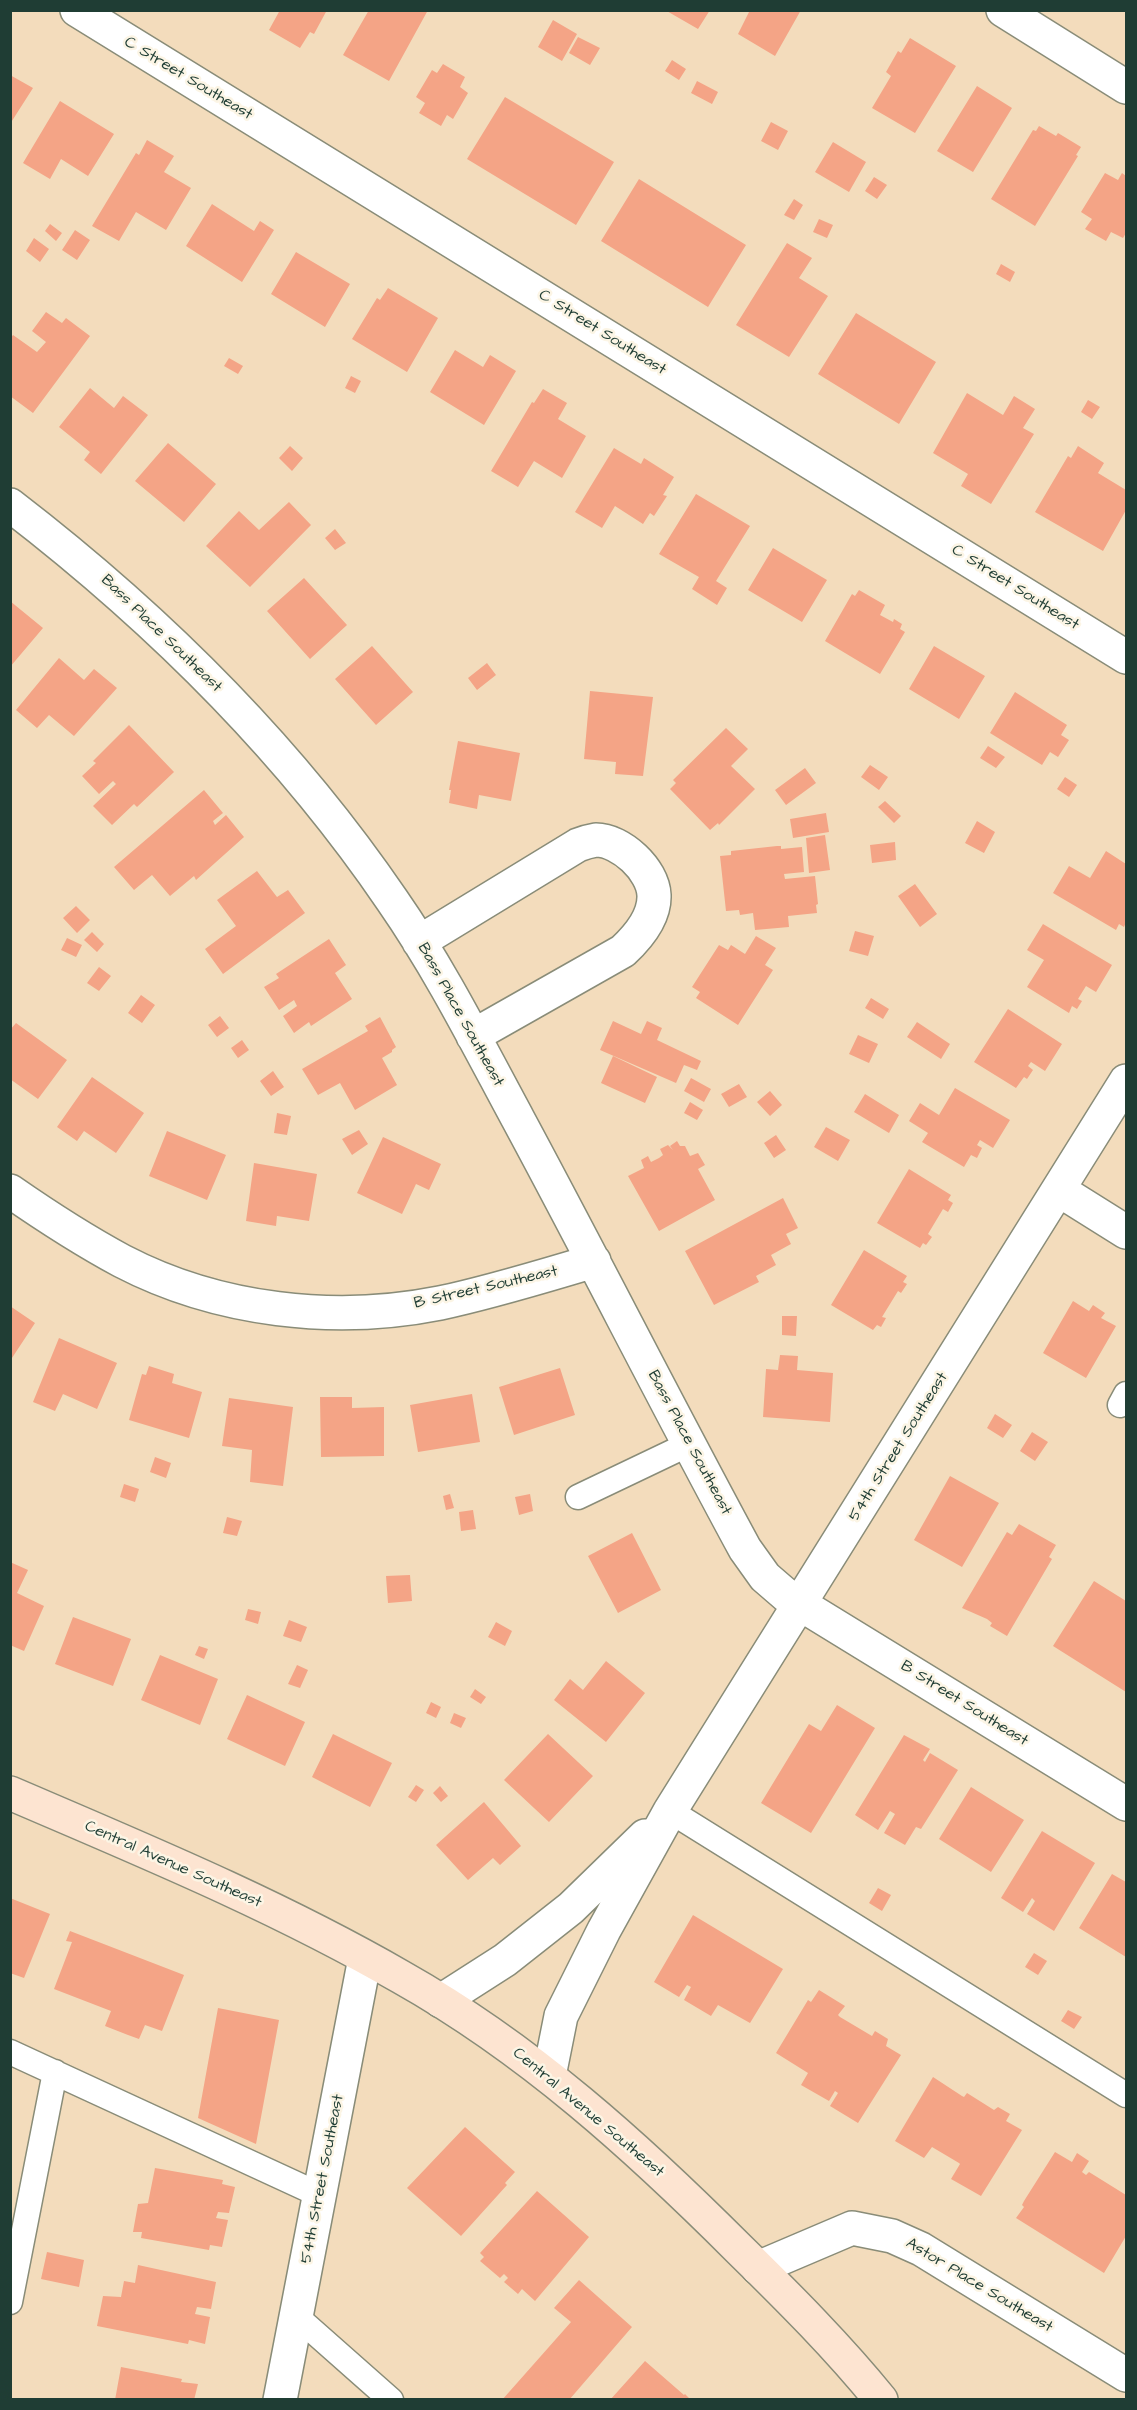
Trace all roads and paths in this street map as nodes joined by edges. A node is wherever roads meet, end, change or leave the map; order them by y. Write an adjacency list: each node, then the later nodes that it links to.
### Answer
1 (76, 10): 5 (street, C Street Southeast)
2 (1003, 10): 3 (street)
3 (1126, 87)
4 (10, 505): 6 (street, Bass Place Southeast)
5 (1126, 657)
6 (419, 942): 7 (street, Bass Place Southeast); 7 (street)
7 (473, 1036): 12 (street, Bass Place Southeast)
8 (1126, 1081): 9 (street, 54th Street Southeast)
9 (1059, 1190): 11 (street); 15 (street, 54th Street Southeast)
10 (10, 1191): 12 (street, B Street Southeast)
11 (1126, 1232)
12 (594, 1262): 13 (street, Bass Place Southeast)
13 (689, 1444): 14 (lane); 15 (street, Bass Place Southeast)
14 (578, 1497)
15 (801, 1604): 17 (street, B Street Southeast); 18 (street, 54th Street Southeast)
16 (10, 1793): 19 (main road, Central Avenue Southeast)
17 (1126, 1804)
18 (670, 1811): 20 (street, 54th Street Southeast); 23 (street, 54th Street Southeast); 24 (lane)
19 (365, 1958): 20 (main road, Central Avenue Southeast); 25 (street, 54th Street Southeast)
20 (441, 2001): 23 (main road, Central Avenue Southeast)
21 (10, 2052): 22 (lane)
22 (55, 2072): 25 (lane); 27 (lane)
23 (549, 2076): 26 (main road, Central Avenue Southeast)
24 (1126, 2095)
25 (320, 2195): 28 (street, 54th Street Southeast)
26 (758, 2268): 29 (street, Astor Place Southeast); 30 (main road, Central Avenue Southeast)
27 (10, 2302)
28 (296, 2316): 31 (street, 54th Street Southeast); 32 (lane)
29 (1126, 2375)
30 (876, 2397)
31 (280, 2400)
32 (391, 2400)

